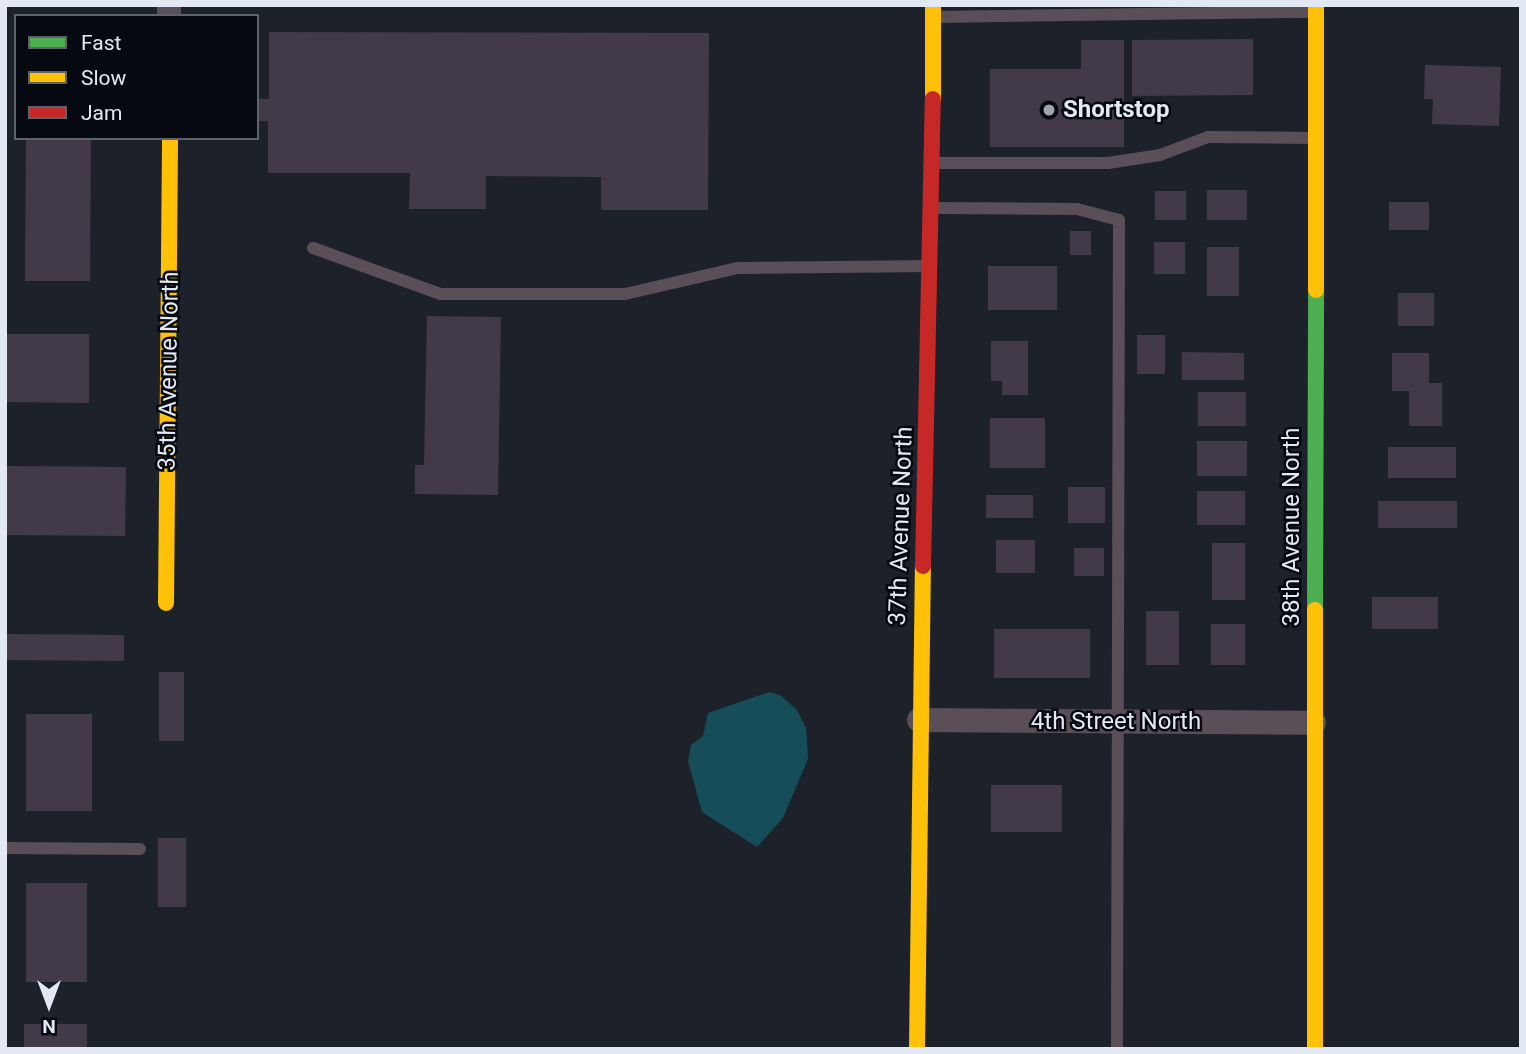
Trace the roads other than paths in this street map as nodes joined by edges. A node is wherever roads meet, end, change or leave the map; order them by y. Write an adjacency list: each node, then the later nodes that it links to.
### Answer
1 (1316, 9): 2 (lane); 3 (street, 38th Avenue North)
2 (933, 11): 5 (street, 37th Avenue North)
3 (1315, 138): 5 (lane); 12 (street, 38th Avenue North)
4 (170, 140): 9 (street, 35th Avenue North)
5 (933, 163): 6 (street, 37th Avenue North)
6 (933, 208): 8 (street, 37th Avenue North); 11 (lane)
7 (313, 248): 8 (lane)
8 (932, 266): 10 (street, 37th Avenue North)
9 (166, 603)
10 (919, 720): 11 (street, 4th Street North); 15 (street, 37th Avenue North)
11 (1119, 722): 12 (street, 4th Street North); 16 (lane)
12 (1314, 723): 17 (street, 38th Avenue North)
13 (5, 848): 14 (lane)
14 (141, 849)
15 (918, 1049)
16 (1117, 1049)
17 (1315, 1049)

